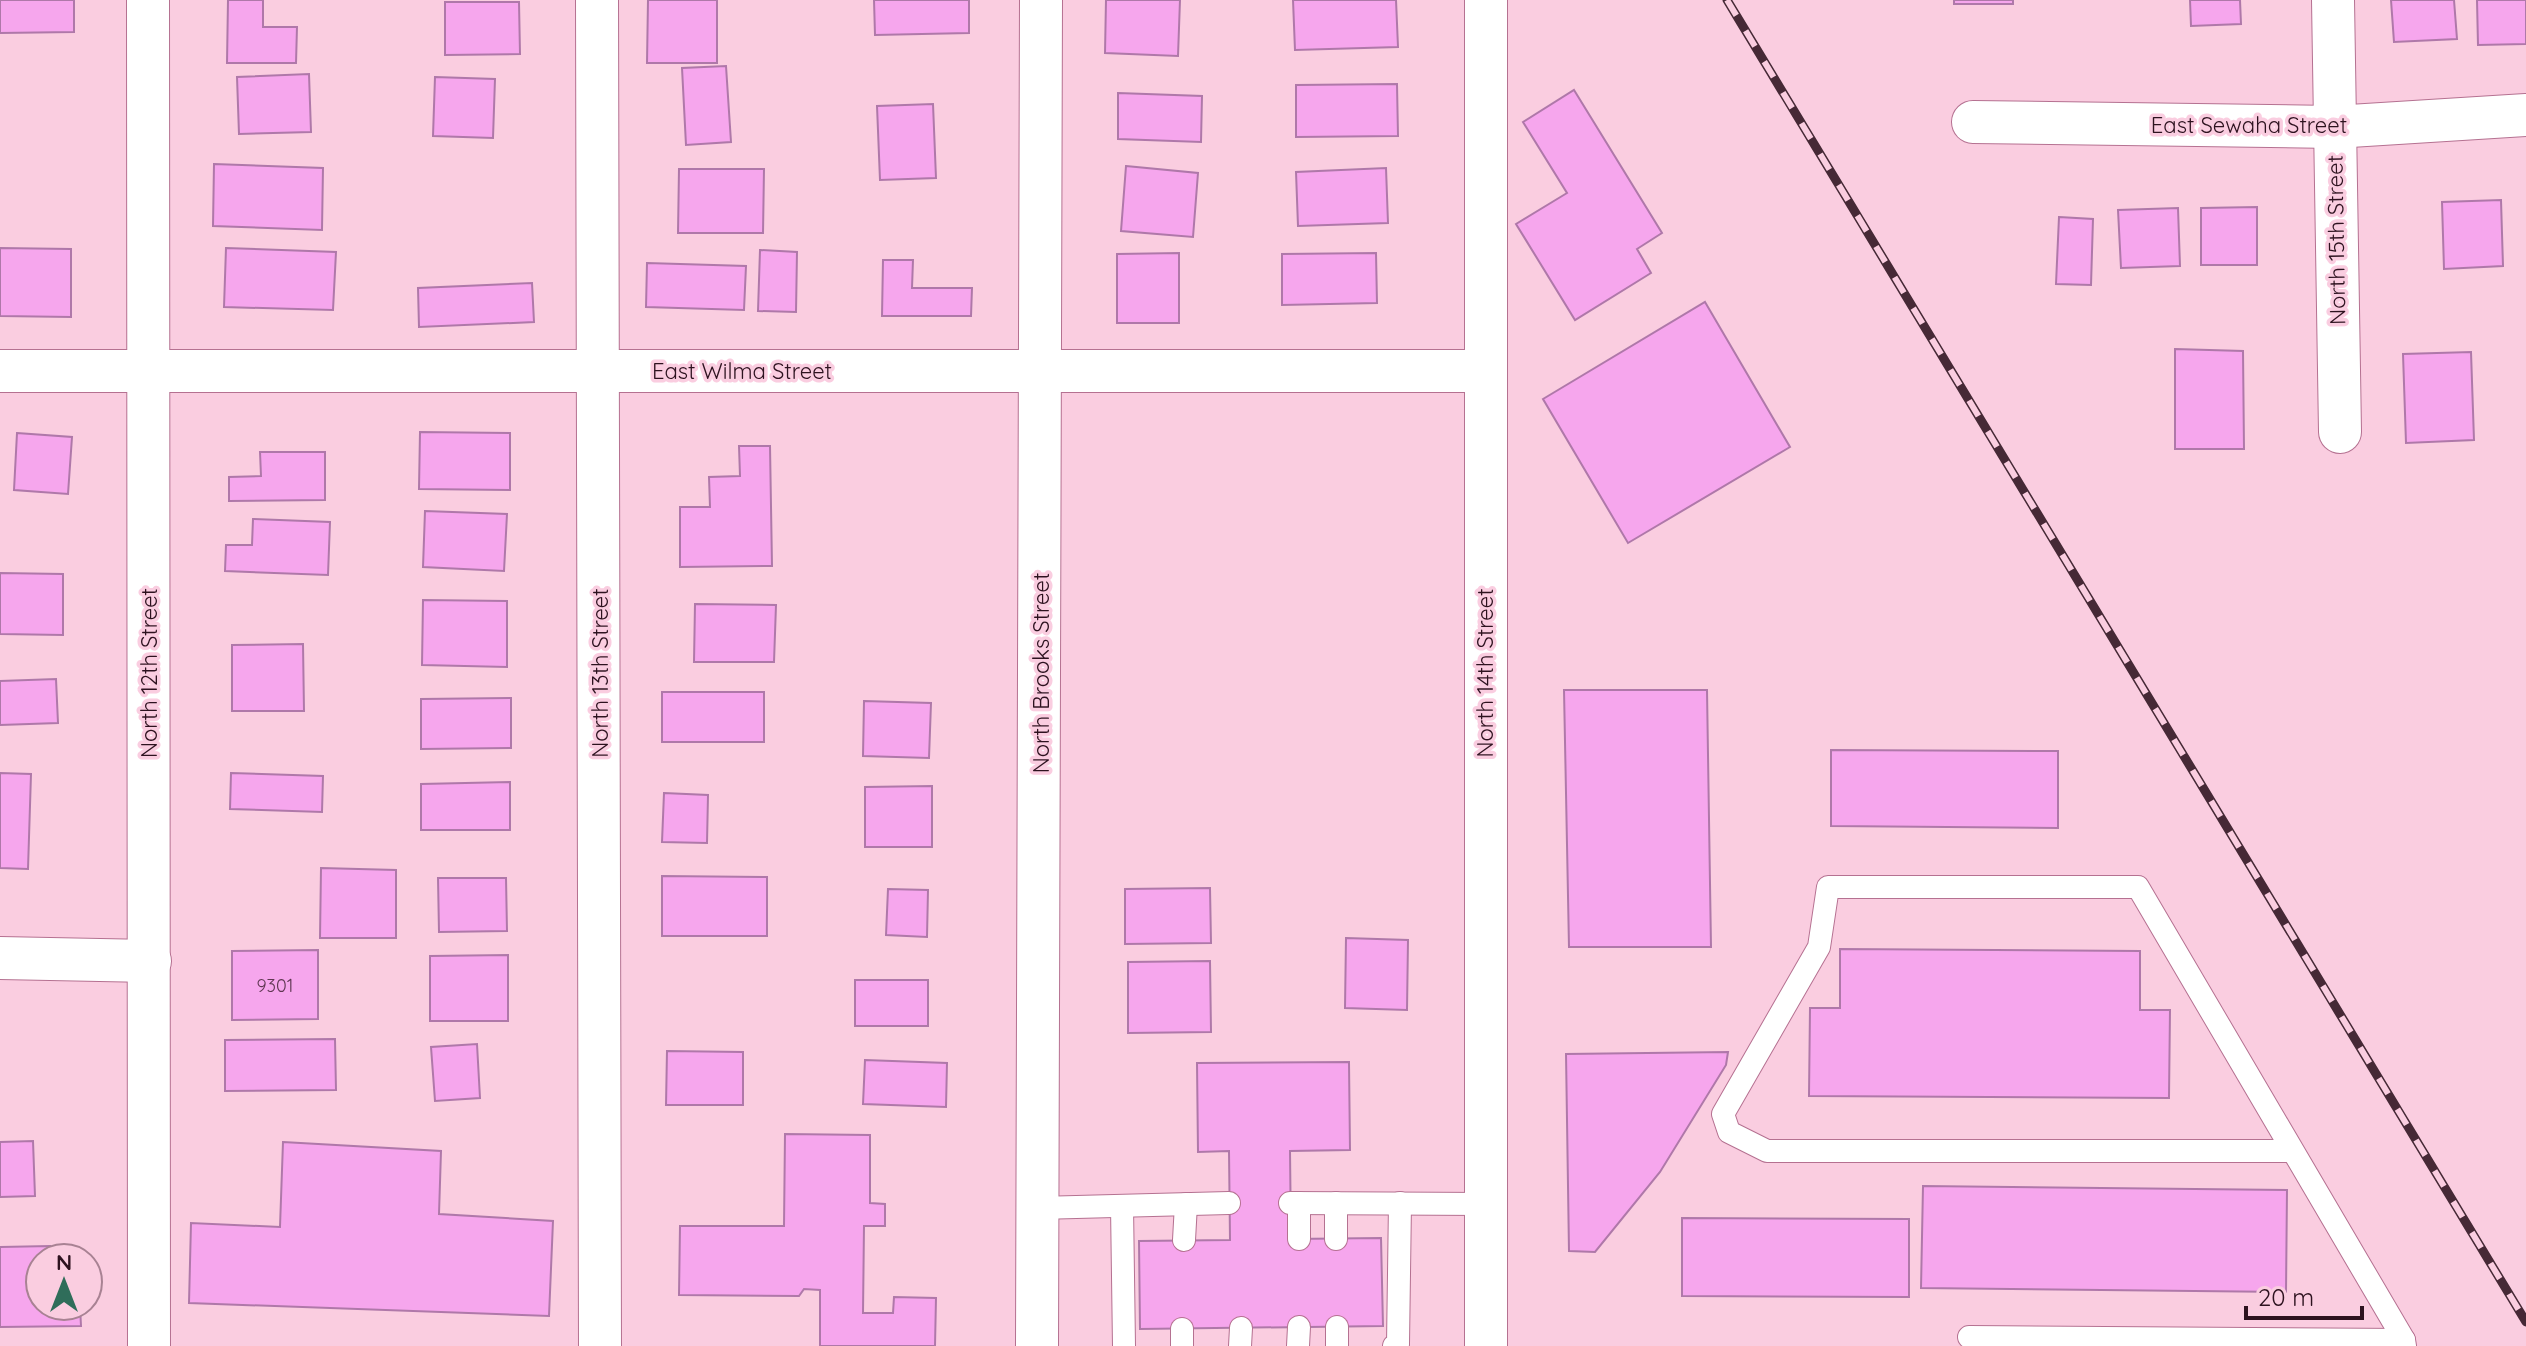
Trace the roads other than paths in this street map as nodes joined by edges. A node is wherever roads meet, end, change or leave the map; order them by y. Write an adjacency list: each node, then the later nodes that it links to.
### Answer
1 (148, 0): 12 (street, North 12th Street)
2 (597, 0): 10 (street, North 13th Street)
3 (1041, 0): 13 (street, North Brooks Street)
4 (1486, 0): 11 (street, North 14th Street)
5 (2333, 0): 8 (street, North 15th Street)
6 (2526, 115): 8 (street, East Sewaha Street)
7 (1973, 122): 8 (street, East Sewaha Street)
8 (2334, 127): 14 (street, North 15th Street)
9 (0, 371): 12 (street, East Wilma Street)
10 (600, 371): 12 (street, East Wilma Street); 13 (street, East Wilma Street); 31 (street, North 13th Street)
11 (1485, 371): 13 (street, East Wilma Street); 22 (street, North 14th Street)
12 (148, 372): 16 (street, North 12th Street)
13 (1042, 372): 24 (street, North Brooks Street)
14 (2340, 432)
15 (0, 958): 16 (street)
16 (150, 961): 30 (street, North 12th Street)
17 (2293, 1151): 17 (lane); 29 (lane)
18 (1229, 1203): 21 (lane)
19 (1336, 1203): 20 (lane); 25 (lane); 26 (lane)
20 (1400, 1203): 22 (lane); 34 (lane)
21 (1186, 1204): 23 (lane); 27 (lane)
22 (1486, 1204): 35 (street, North 14th Street)
23 (1122, 1206): 24 (lane); 33 (lane)
24 (1038, 1208): 32 (street, North Brooks Street)
25 (1299, 1239)
26 (1336, 1239)
27 (1184, 1240)
28 (1969, 1337): 29 (lane)
29 (2404, 1343)
30 (149, 1346)
31 (600, 1346)
32 (1037, 1346)
33 (1124, 1346)
34 (1394, 1346)
35 (1486, 1346)

